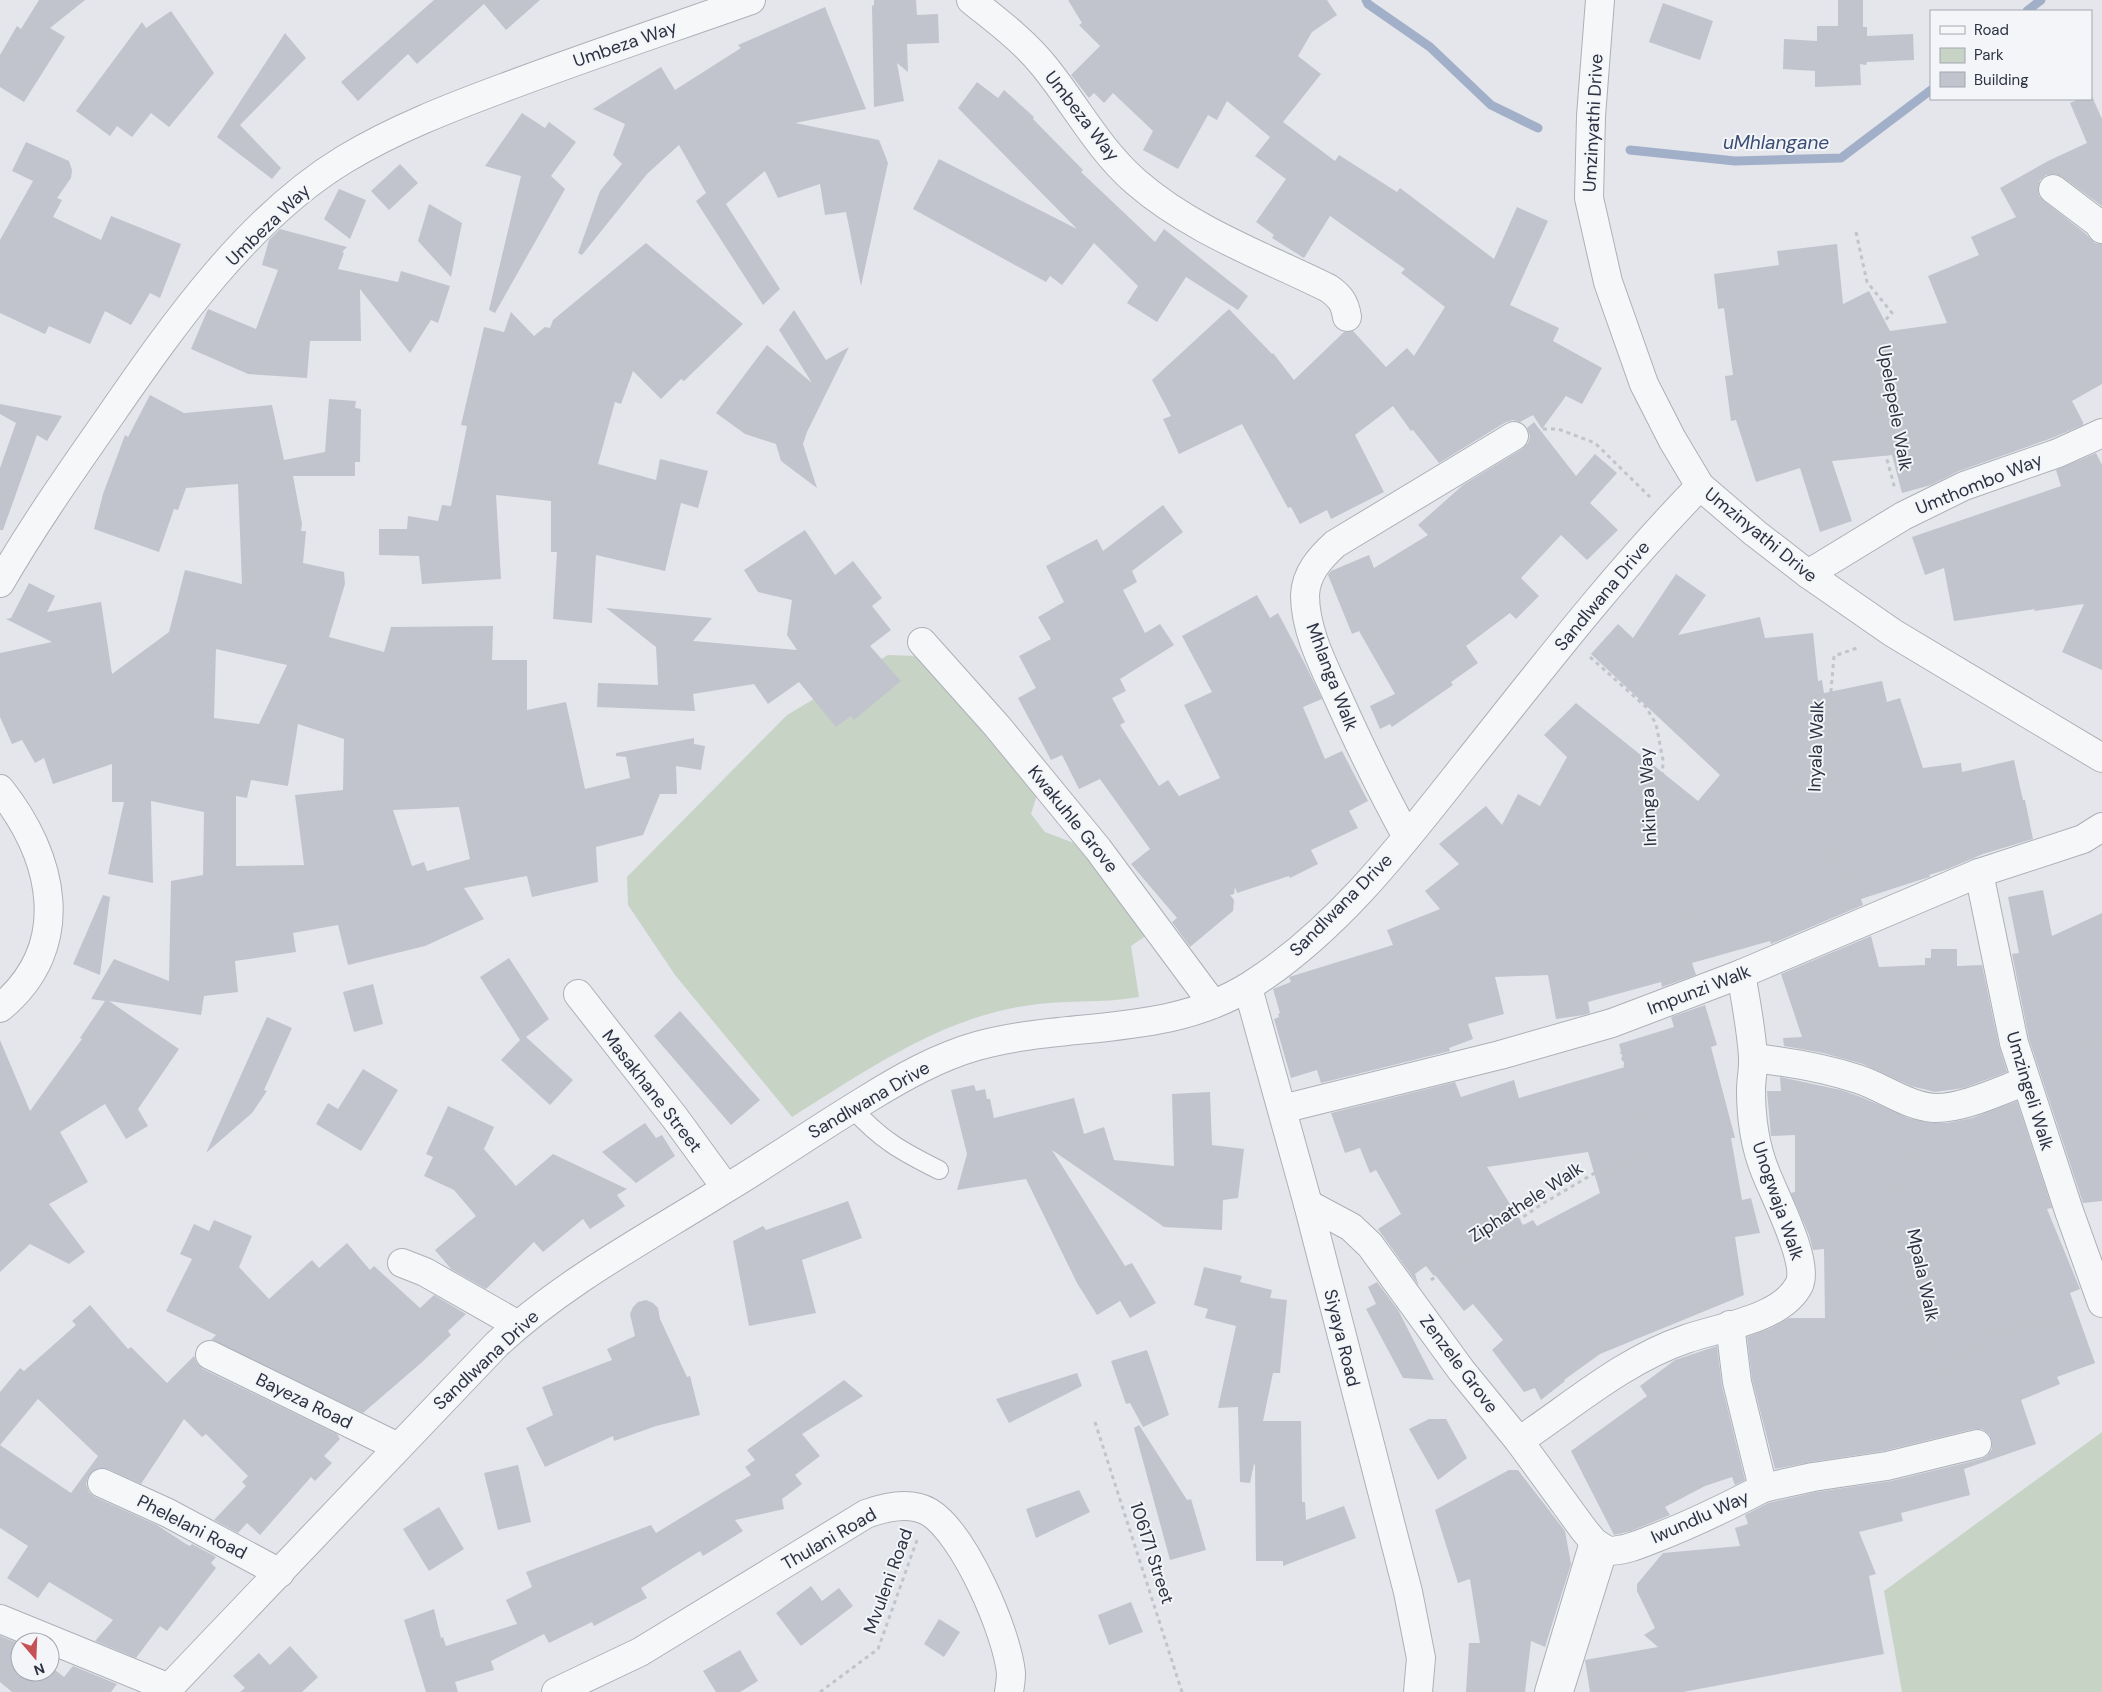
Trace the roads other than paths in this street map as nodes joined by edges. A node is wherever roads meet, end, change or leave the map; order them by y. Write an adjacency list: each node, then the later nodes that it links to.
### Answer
1 (751, 0): 11 (street, Umbeza Way)
2 (971, 0): 6 (street, Umbeza Way)
3 (1600, 0): 9 (street, Umzinyathi Drive)
4 (2053, 189): 5 (street)
5 (2102, 229)
6 (1346, 317)
7 (2102, 433): 10 (street, Umthombo Way)
8 (1514, 436): 16 (street, Mhlanga Walk)
9 (1700, 486): 10 (street, Umzinyathi Drive); 16 (street, Sandlwana Drive)
10 (1808, 574): 13 (street, Umzinyathi Drive)
11 (0, 582)
12 (922, 642): 21 (street, Kwakuhle Grove)
13 (2102, 758)
14 (0, 789): 22 (street)
15 (2102, 827): 17 (street, Impunzi Walk)
16 (1407, 837): 19 (street, Sandlwana Drive)
17 (1979, 873): 18 (street, Impunzi Walk); 24 (street, Umzingeli Walk)
18 (1741, 974): 23 (street, Unogwaja Walk); 26 (street, Impunzi Walk)
19 (1248, 988): 21 (street, Sandlwana Drive); 26 (street, Siyaya Road)
20 (578, 994): 28 (street, Masakhane Street)
21 (1213, 1004): 25 (street, Sandlwana Drive)
22 (0, 1008)
23 (1753, 1058): 24 (street); 33 (street, Unogwaja Walk)
24 (2026, 1081): 31 (street, Umzingeli Walk)
25 (852, 1108): 27 (lane); 28 (street, Sandlwana Drive)
26 (1282, 1109): 29 (street, Siyaya Road)
27 (939, 1170)
28 (726, 1188): 32 (street, Sandlwana Drive)
29 (1308, 1204): 35 (street, Zenzele Grove); 46 (street, Siyaya Road)
30 (402, 1262): 32 (street)
31 (2092, 1312)
32 (518, 1325): 37 (street, Sandlwana Drive)
33 (1730, 1325): 35 (street, Unogwaja Walk); 39 (street, Iwundlu Way)
34 (210, 1355): 37 (street, Bayeza Road)
35 (1519, 1441): 40 (street, Zenzele Grove)
36 (1968, 1445): 39 (street)
37 (398, 1447): 41 (street, Sandlwana Drive)
38 (102, 1482): 41 (street, Phelelani Road)
39 (1763, 1488): 40 (street, Iwundlu Way)
40 (1601, 1547): 47 (street); 48 (lane)
41 (280, 1573): 43 (street, Sandlwana Drive)
42 (0, 1619): 43 (street)
43 (167, 1690)
44 (556, 1692): 45 (street, Thulani Road)
45 (1009, 1692)
46 (1418, 1692)
47 (1549, 1692)
48 (1564, 1692)

